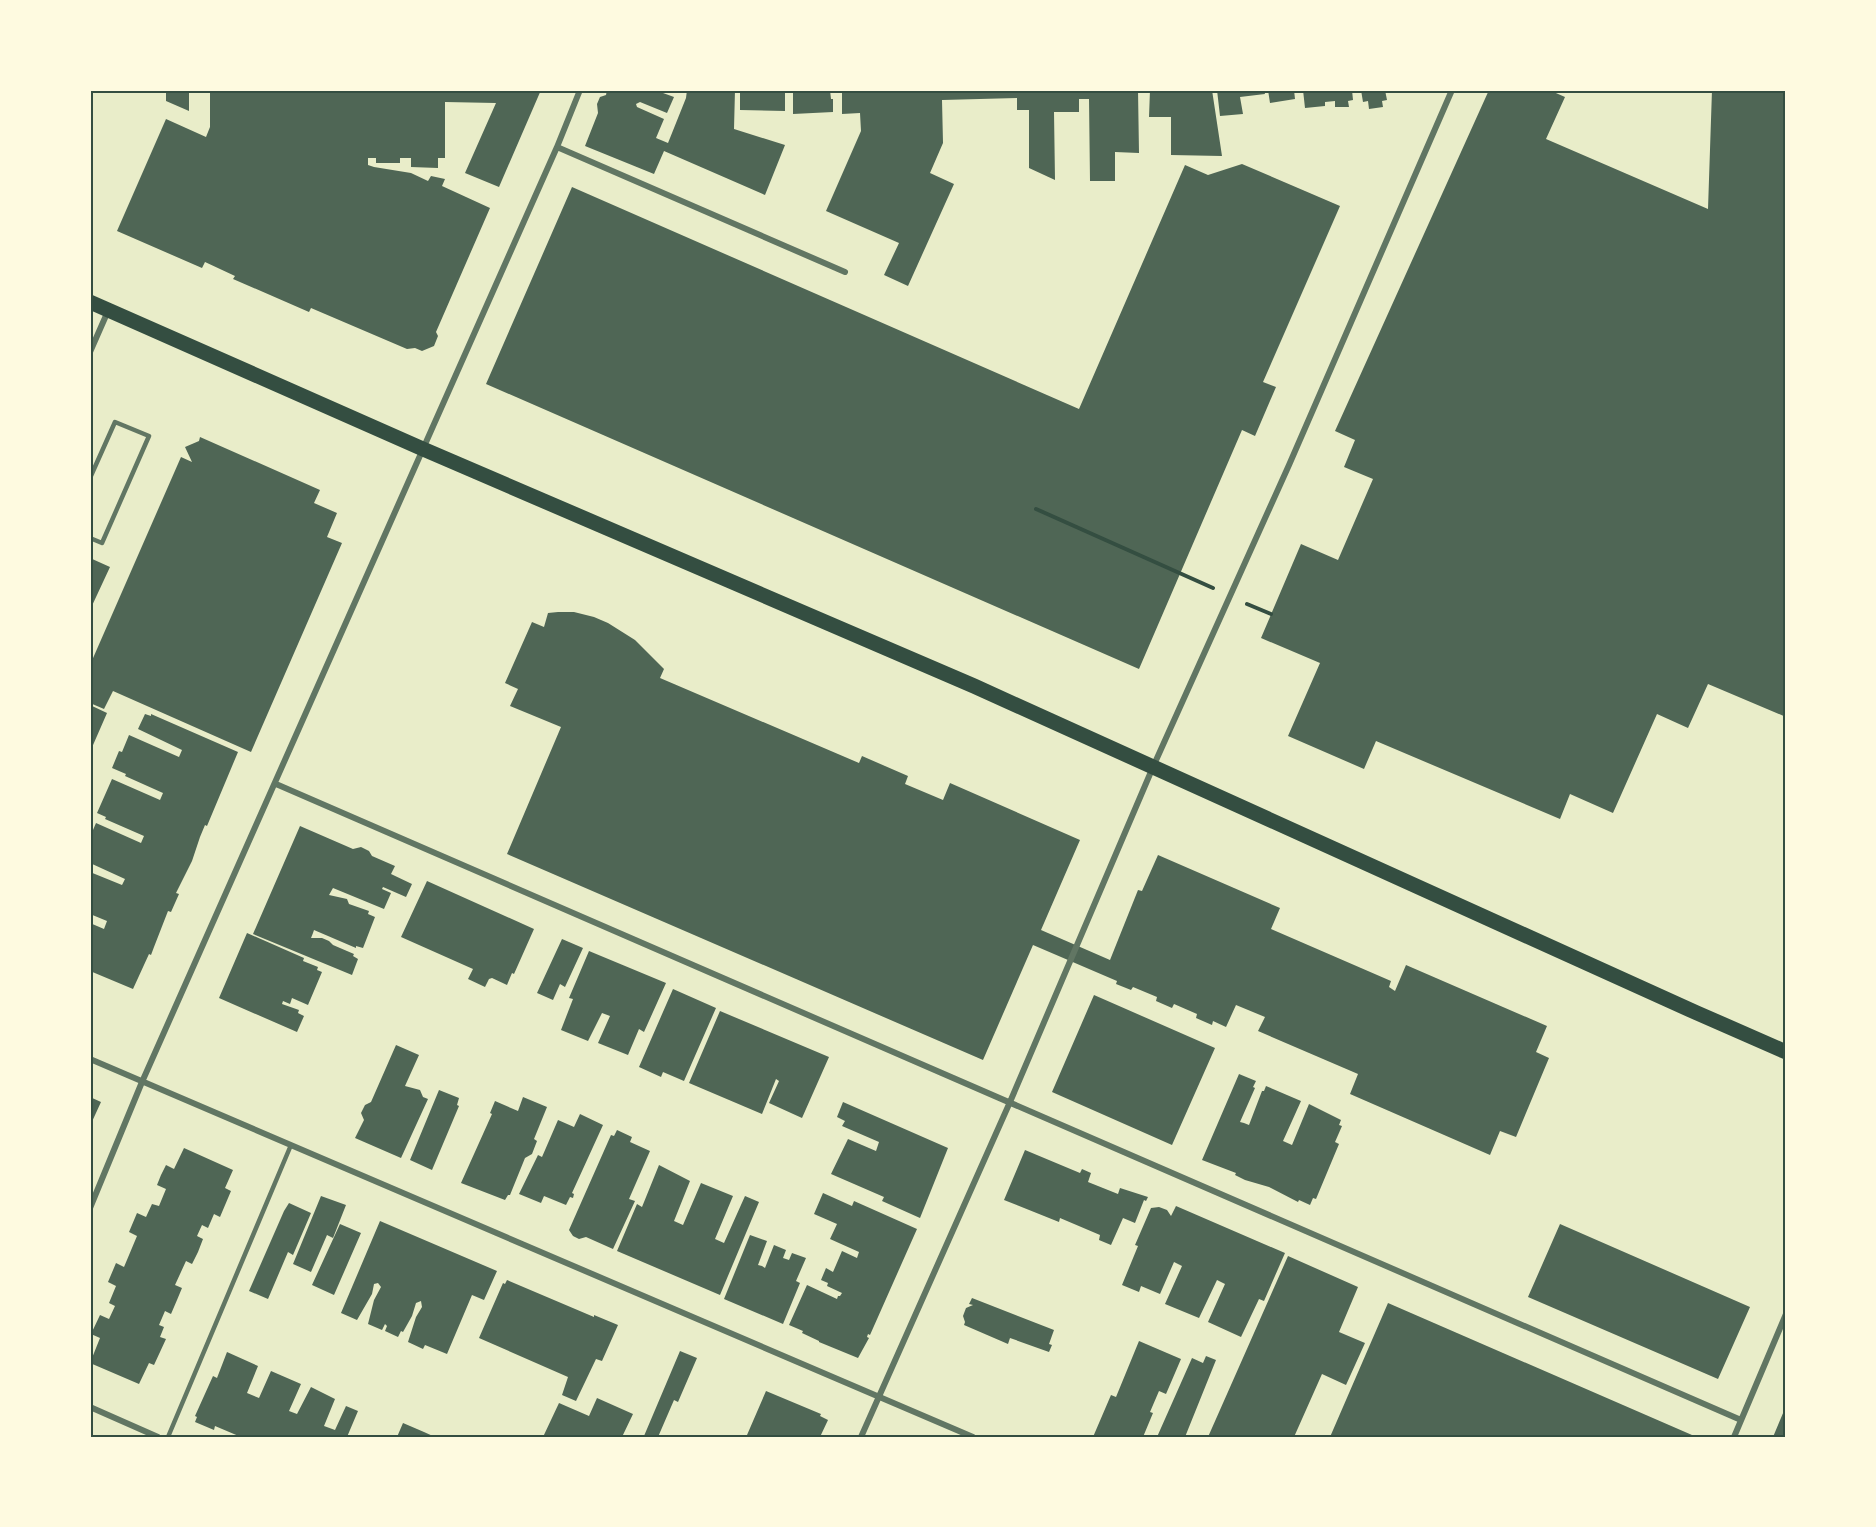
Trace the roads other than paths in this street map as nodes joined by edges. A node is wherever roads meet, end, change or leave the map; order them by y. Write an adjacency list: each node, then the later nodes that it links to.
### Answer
1 (580, 90): 3 (street)
2 (1452, 90): 11 (street)
3 (557, 147): 4 (street); 8 (street)
4 (846, 272)
5 (90, 302): 6 (main road)
6 (109, 311): 7 (street); 8 (main road)
7 (90, 352)
8 (423, 449): 11 (main road); 12 (street)
9 (90, 478): 10 (lane)
10 (90, 538)
11 (1153, 767): 13 (main road); 16 (street)
12 (276, 784): 15 (street); 16 (street)
13 (1786, 1052)
14 (90, 1059): 15 (street)
15 (142, 1082): 17 (street); 18 (street)
16 (1010, 1102): 20 (street); 22 (street)
17 (291, 1145): 20 (street); 24 (lane)
18 (90, 1208)
19 (1786, 1314): 22 (street)
20 (879, 1396): 25 (street); 26 (street)
21 (90, 1407): 23 (street)
22 (1741, 1420): 27 (street)
23 (158, 1437)
24 (168, 1437)
25 (861, 1437)
26 (973, 1437)
27 (1734, 1437)

